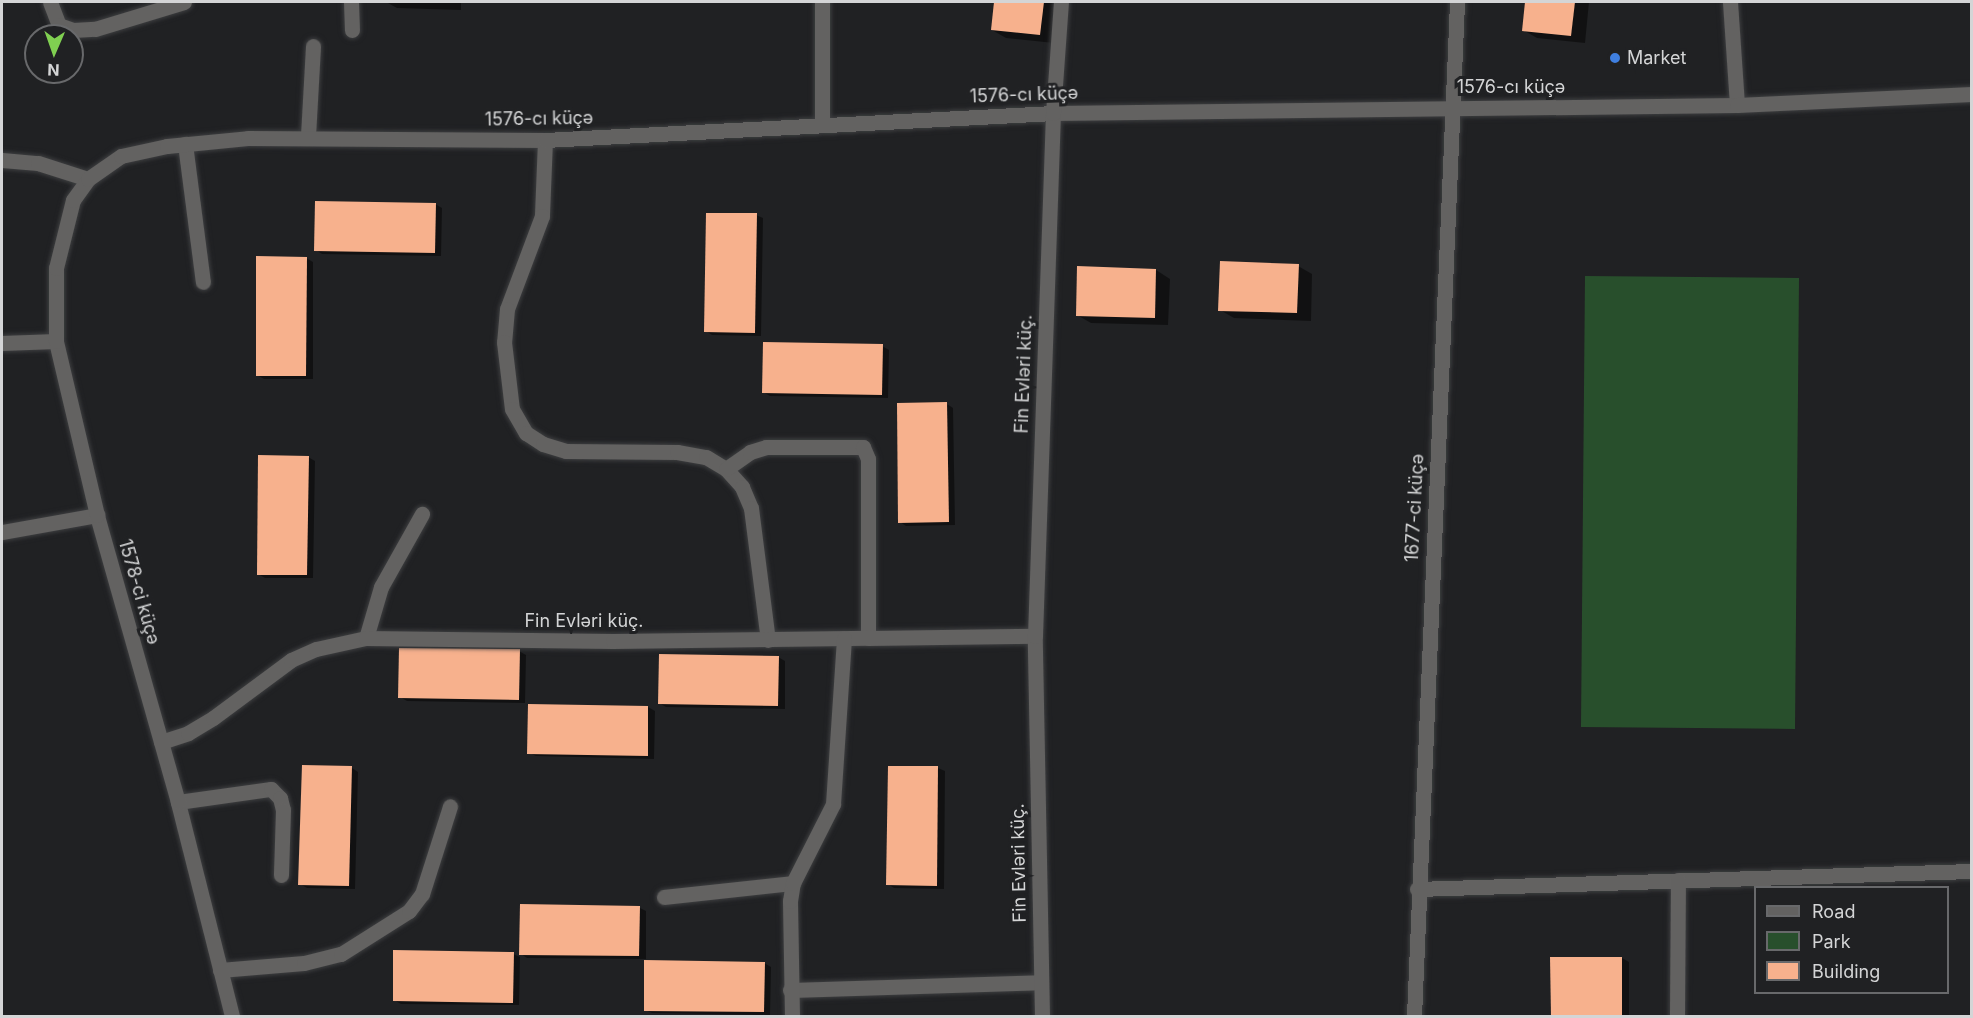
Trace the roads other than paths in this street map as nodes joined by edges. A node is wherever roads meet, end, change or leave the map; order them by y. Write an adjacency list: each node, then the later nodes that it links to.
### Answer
1 (50, 2): 2 (street)
2 (184, 2)
3 (351, 2): 8 (street)
4 (822, 2): 14 (street)
5 (1061, 2): 13 (street, Fin Evləri küç.)
6 (1457, 2): 12 (street, 1677-ci küçə)
7 (1730, 2): 11 (street)
8 (352, 30)
9 (313, 46): 15 (street)
10 (1971, 94): 11 (street, 1576-cı küçə)
11 (1737, 105): 12 (street, 1576-cı küçə)
12 (1454, 107): 13 (street, 1576-cı küçə); 39 (street, 1677-ci küçə)
13 (1053, 113): 14 (street, 1576-cı küçə); 27 (street, Fin Evləri küç.)
14 (822, 124): 16 (street, 1576-cı küçə)
15 (308, 136): 16 (street, 1576-cı küçə); 17 (street, 1576-cı küçə)
16 (545, 140): 23 (street)
17 (186, 144): 19 (street, 1576-cı küçə); 20 (street)
18 (2, 160): 19 (street)
19 (88, 180): 21 (street, 1578-ci küçə)
20 (203, 282)
21 (56, 341): 22 (street); 25 (street, 1578-ci küçə)
22 (2, 343)
23 (726, 469): 30 (street); 31 (street)
24 (422, 514): 28 (street)
25 (98, 515): 26 (street); 32 (street, 1578-ci küçə)
26 (2, 532)
27 (1035, 636): 30 (street, Fin Evləri küç.); 42 (street, Fin Evləri küç.)
28 (366, 638): 31 (street, Fin Evləri küç.); 32 (street, Fin Evləri küç.)
29 (844, 638): 30 (street, Fin Evləri küç.); 31 (street, Fin Evləri küç.); 38 (street)
30 (868, 638)
31 (768, 640)
32 (161, 742): 33 (street, 1578-ci küçə)
33 (178, 802): 36 (street); 41 (street, 1578-ci küçə)
34 (450, 806): 41 (street)
35 (1971, 871): 37 (street)
36 (281, 875)
37 (1678, 880): 39 (street); 48 (street)
38 (793, 883): 40 (street); 43 (street)
39 (1417, 889): 47 (street, 1677-ci küçə)
40 (664, 897)
41 (220, 970): 44 (street, 1578-ci küçə)
42 (1041, 982): 43 (street); 46 (street, Fin Evləri küç.)
43 (790, 990): 45 (street)
44 (232, 1017)
45 (792, 1017)
46 (1042, 1017)
47 (1414, 1017)
48 (1677, 1017)

